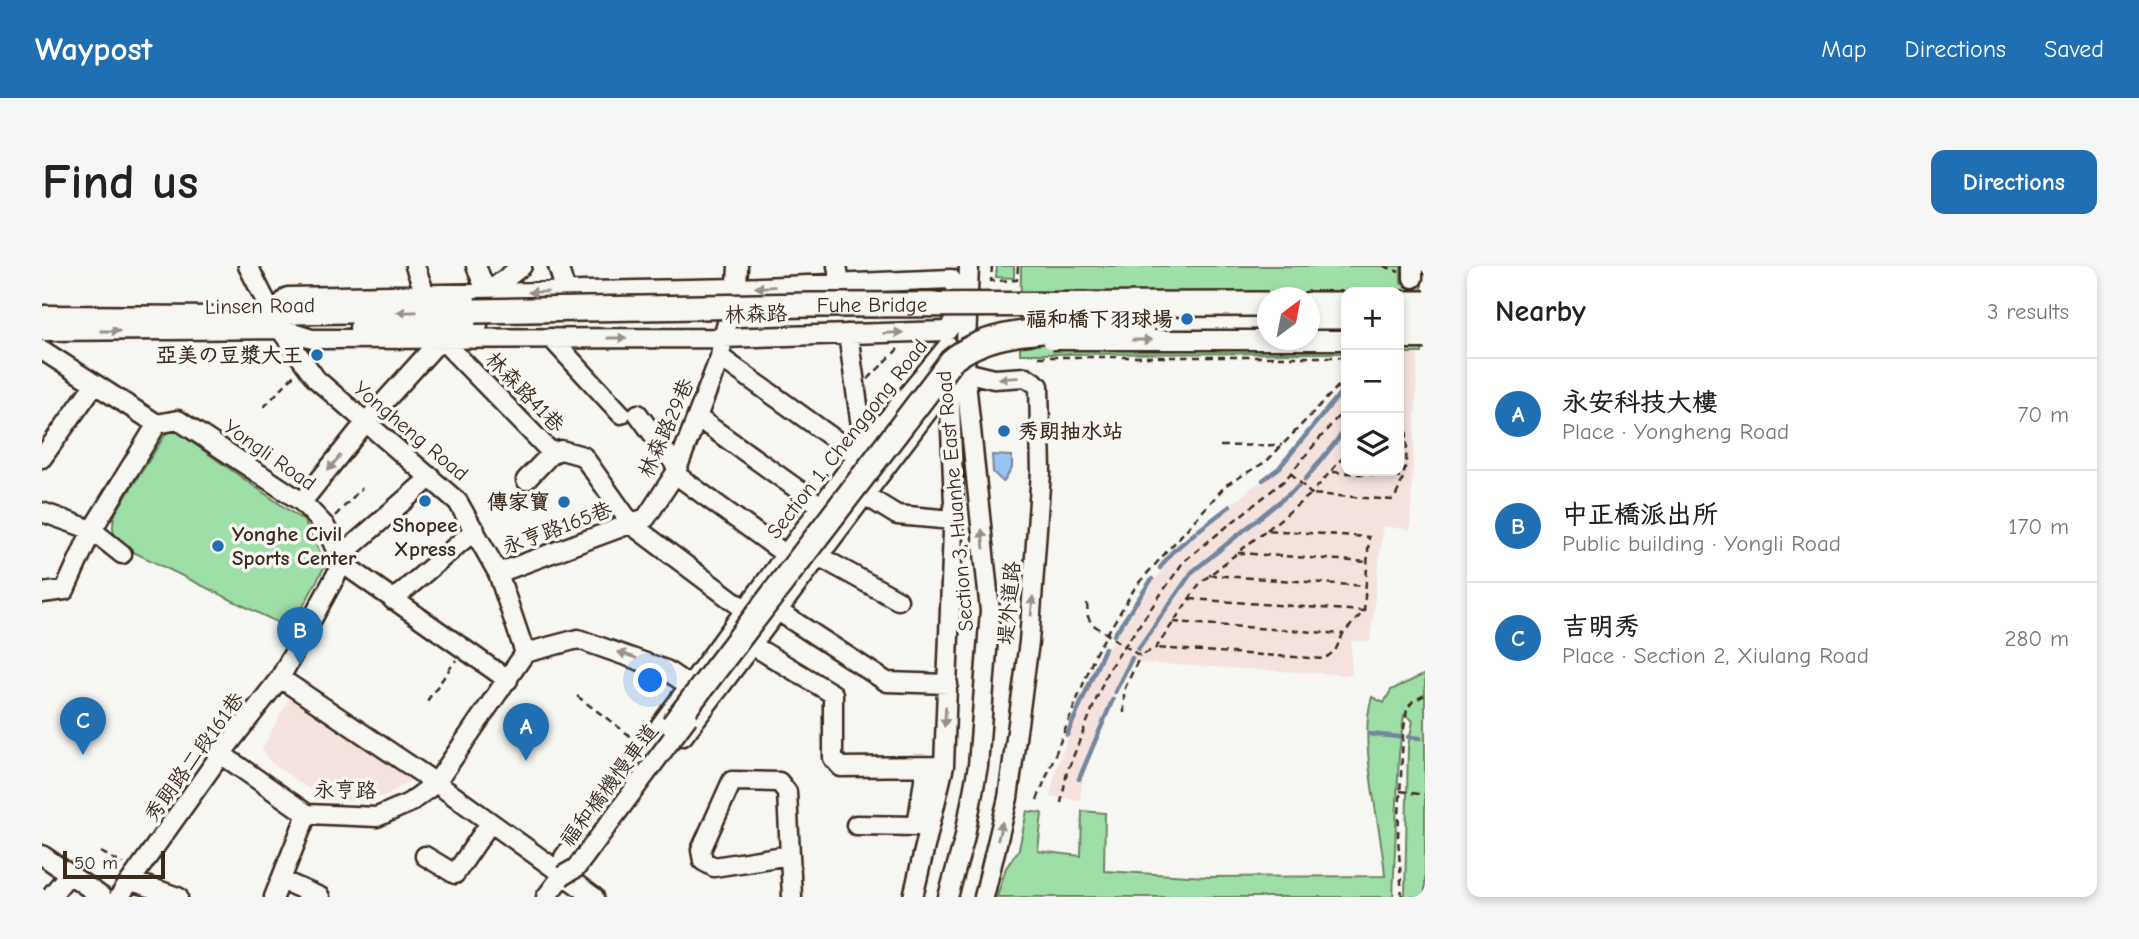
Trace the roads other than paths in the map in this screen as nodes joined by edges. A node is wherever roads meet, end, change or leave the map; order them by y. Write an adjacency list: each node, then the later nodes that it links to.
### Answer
1 (248, 266): 22 (street, Yongheng Road)
2 (415, 266): 13 (street)
3 (476, 266): 20 (street)
4 (522, 266): 20 (street)
5 (558, 266): 12 (street)
6 (738, 266): 11 (street, 林森路29巷)
7 (837, 266): 10 (street)
8 (969, 266): 16 (street, Section 3, Huanhe East Road)
9 (952, 273): 10 (street, 林森路); 16 (street); 34 (street, Section 3, Huanhe East Road)
10 (841, 285): 11 (street, 林森路, one-way to 11)
11 (738, 288): 12 (street, 林森路); 32 (street, 林森路29巷)
12 (566, 292): 20 (street, 林森路, one-way to 20)
13 (425, 294): 20 (street, 林森路); 22 (street, 林森路)
14 (1404, 303): 15 (main road, bridge)
15 (1425, 303)
16 (967, 304): 34 (street); 40 (street, Section 3, Huanhe East Road)
17 (1257, 304): 20 (main road, Fuhe Bridge, bridge)
18 (1320, 304): 19 (main road)
19 (1341, 304)
20 (480, 310): 22 (street, Linsen Road); 23 (main road, Fuhe Bridge, bridge)
21 (42, 315): 22 (street, Linsen Road)
22 (276, 322): 29 (street, Linsen Road, one-way to 22); 33 (street, 林森路); 44 (street, Yongheng Road)
23 (1146, 322): 24 (main road, Fuhe Bridge); 88 (main road, bridge)
24 (1257, 324)
25 (1320, 324): 26 (main road)
26 (1341, 325)
27 (1404, 325): 28 (main road, bridge)
28 (1425, 326)
29 (42, 331)
30 (848, 334): 32 (street, 林森路); 34 (street, 林森路, one-way to 34); 47 (street)
31 (551, 338): 32 (street, 林森路, one-way to 32); 33 (street, 林森路); 51 (street)
32 (722, 338): 39 (street, 林森路29巷)
33 (442, 339): 44 (street); 48 (street, 林森路41巷)
34 (947, 339): 40 (street, Section 1, Chenggong Road); 41 (street, Section 3, Huanhe East Road); 47 (street, Section 1, Chenggong Road)
35 (1425, 339): 37 (street, bridge)
36 (1341, 340): 88 (street, 福和橋機慢車道, one-way to 36, bridge)
37 (1404, 340)
38 (42, 351): 42 (street)
39 (720, 357): 43 (street, 林森路29巷); 47 (street)
40 (965, 372): 41 (street, Section 1, Chenggong Road); 100 (street, Section 3, Huanhe East Road, one-way to 40); 101 (street, 堤外道路, one-way to 40)
41 (949, 383): 50 (street, Section 1, Chenggong Road); 58 (street, Section 3, Huanhe East Road)
42 (94, 385): 45 (street); 46 (street)
43 (698, 418): 51 (street, 林森路29巷); 56 (street)
44 (365, 423): 52 (street, Yongheng Road); 55 (street, one-way to 55)
45 (157, 424): 55 (street, Yongli Road); 60 (street)
46 (48, 438): 49 (street)
47 (861, 452): 50 (street); 56 (street, Section 1, Chenggong Road)
48 (552, 453): 53 (street); 59 (street, 林森路41巷)
49 (42, 458)
50 (888, 467): 54 (street, Section 1, Chenggong Road)
51 (676, 471): 59 (street, 林森路29巷); 63 (street)
52 (431, 477): 61 (street, Yongheng Road); 65 (street, 秀朗路二段161巷)
53 (526, 480)
54 (866, 496): 58 (street); 64 (street, Section 1, Chenggong Road)
55 (302, 502): 65 (street, Yongli Road)
56 (821, 506): 63 (street, Section 1, Chenggong Road)
57 (42, 512): 60 (street)
58 (953, 520): 76 (street, Section 3, Huanhe East Road)
59 (632, 525): 66 (street, 永亨路165巷); 70 (street, 林森路41巷)
60 (92, 530): 62 (street); 67 (street)
61 (475, 530): 66 (street, Yongheng Road); 68 (street)
62 (122, 554)
63 (785, 554): 70 (street, Section 1, Chenggong Road)
64 (820, 557): 69 (street); 71 (street, Section 1, Chenggong Road)
65 (342, 563): 68 (street, Yongli Road); 74 (street, 秀朗路二段161巷)
66 (498, 573): 73 (street, Yongheng Road)
67 (42, 593)
68 (393, 600): 75 (street, Yongli Road)
69 (898, 600)
70 (744, 609): 77 (street, Section 1, Chenggong Road)
71 (778, 611): 72 (street, Section 1, Chenggong Road); 76 (street)
72 (752, 645): 79 (street); 88 (street, Section 1, Chenggong Road)
73 (525, 653): 75 (street); 77 (street, one-way to 73)
74 (280, 678): 78 (street, 秀朗路二段161巷); 80 (street)
75 (508, 680): 80 (street)
76 (948, 684): 79 (street, Section 3, Huanhe East Road, one-way to 79)
77 (688, 685): 88 (street, Section 1, Chenggong Road)
78 (221, 754): 81 (street, 永亨路); 89 (street, 秀朗路二段161巷)
79 (935, 766): 83 (street); 99 (street, Section 3, Huanhe East Road)
80 (436, 783): 81 (street, 永亨路); 82 (street)
81 (307, 814): 90 (street)
82 (490, 823): 86 (street); 88 (street)
83 (856, 825)
84 (42, 855): 87 (street)
85 (790, 855): 85 (street); 98 (street)
86 (425, 856)
87 (69, 874): 91 (street); 92 (street)
88 (562, 876): 96 (street, Section 1, Chenggong Road); 97 (street)
89 (134, 877): 93 (street, 秀朗路二段161巷); 94 (street)
90 (277, 889): 95 (street)
91 (50, 897)
92 (102, 897)
93 (119, 897)
94 (178, 897)
95 (320, 897)
96 (546, 897)
97 (594, 897)
98 (792, 897)
99 (913, 897)
100 (948, 897)
101 (984, 897)

